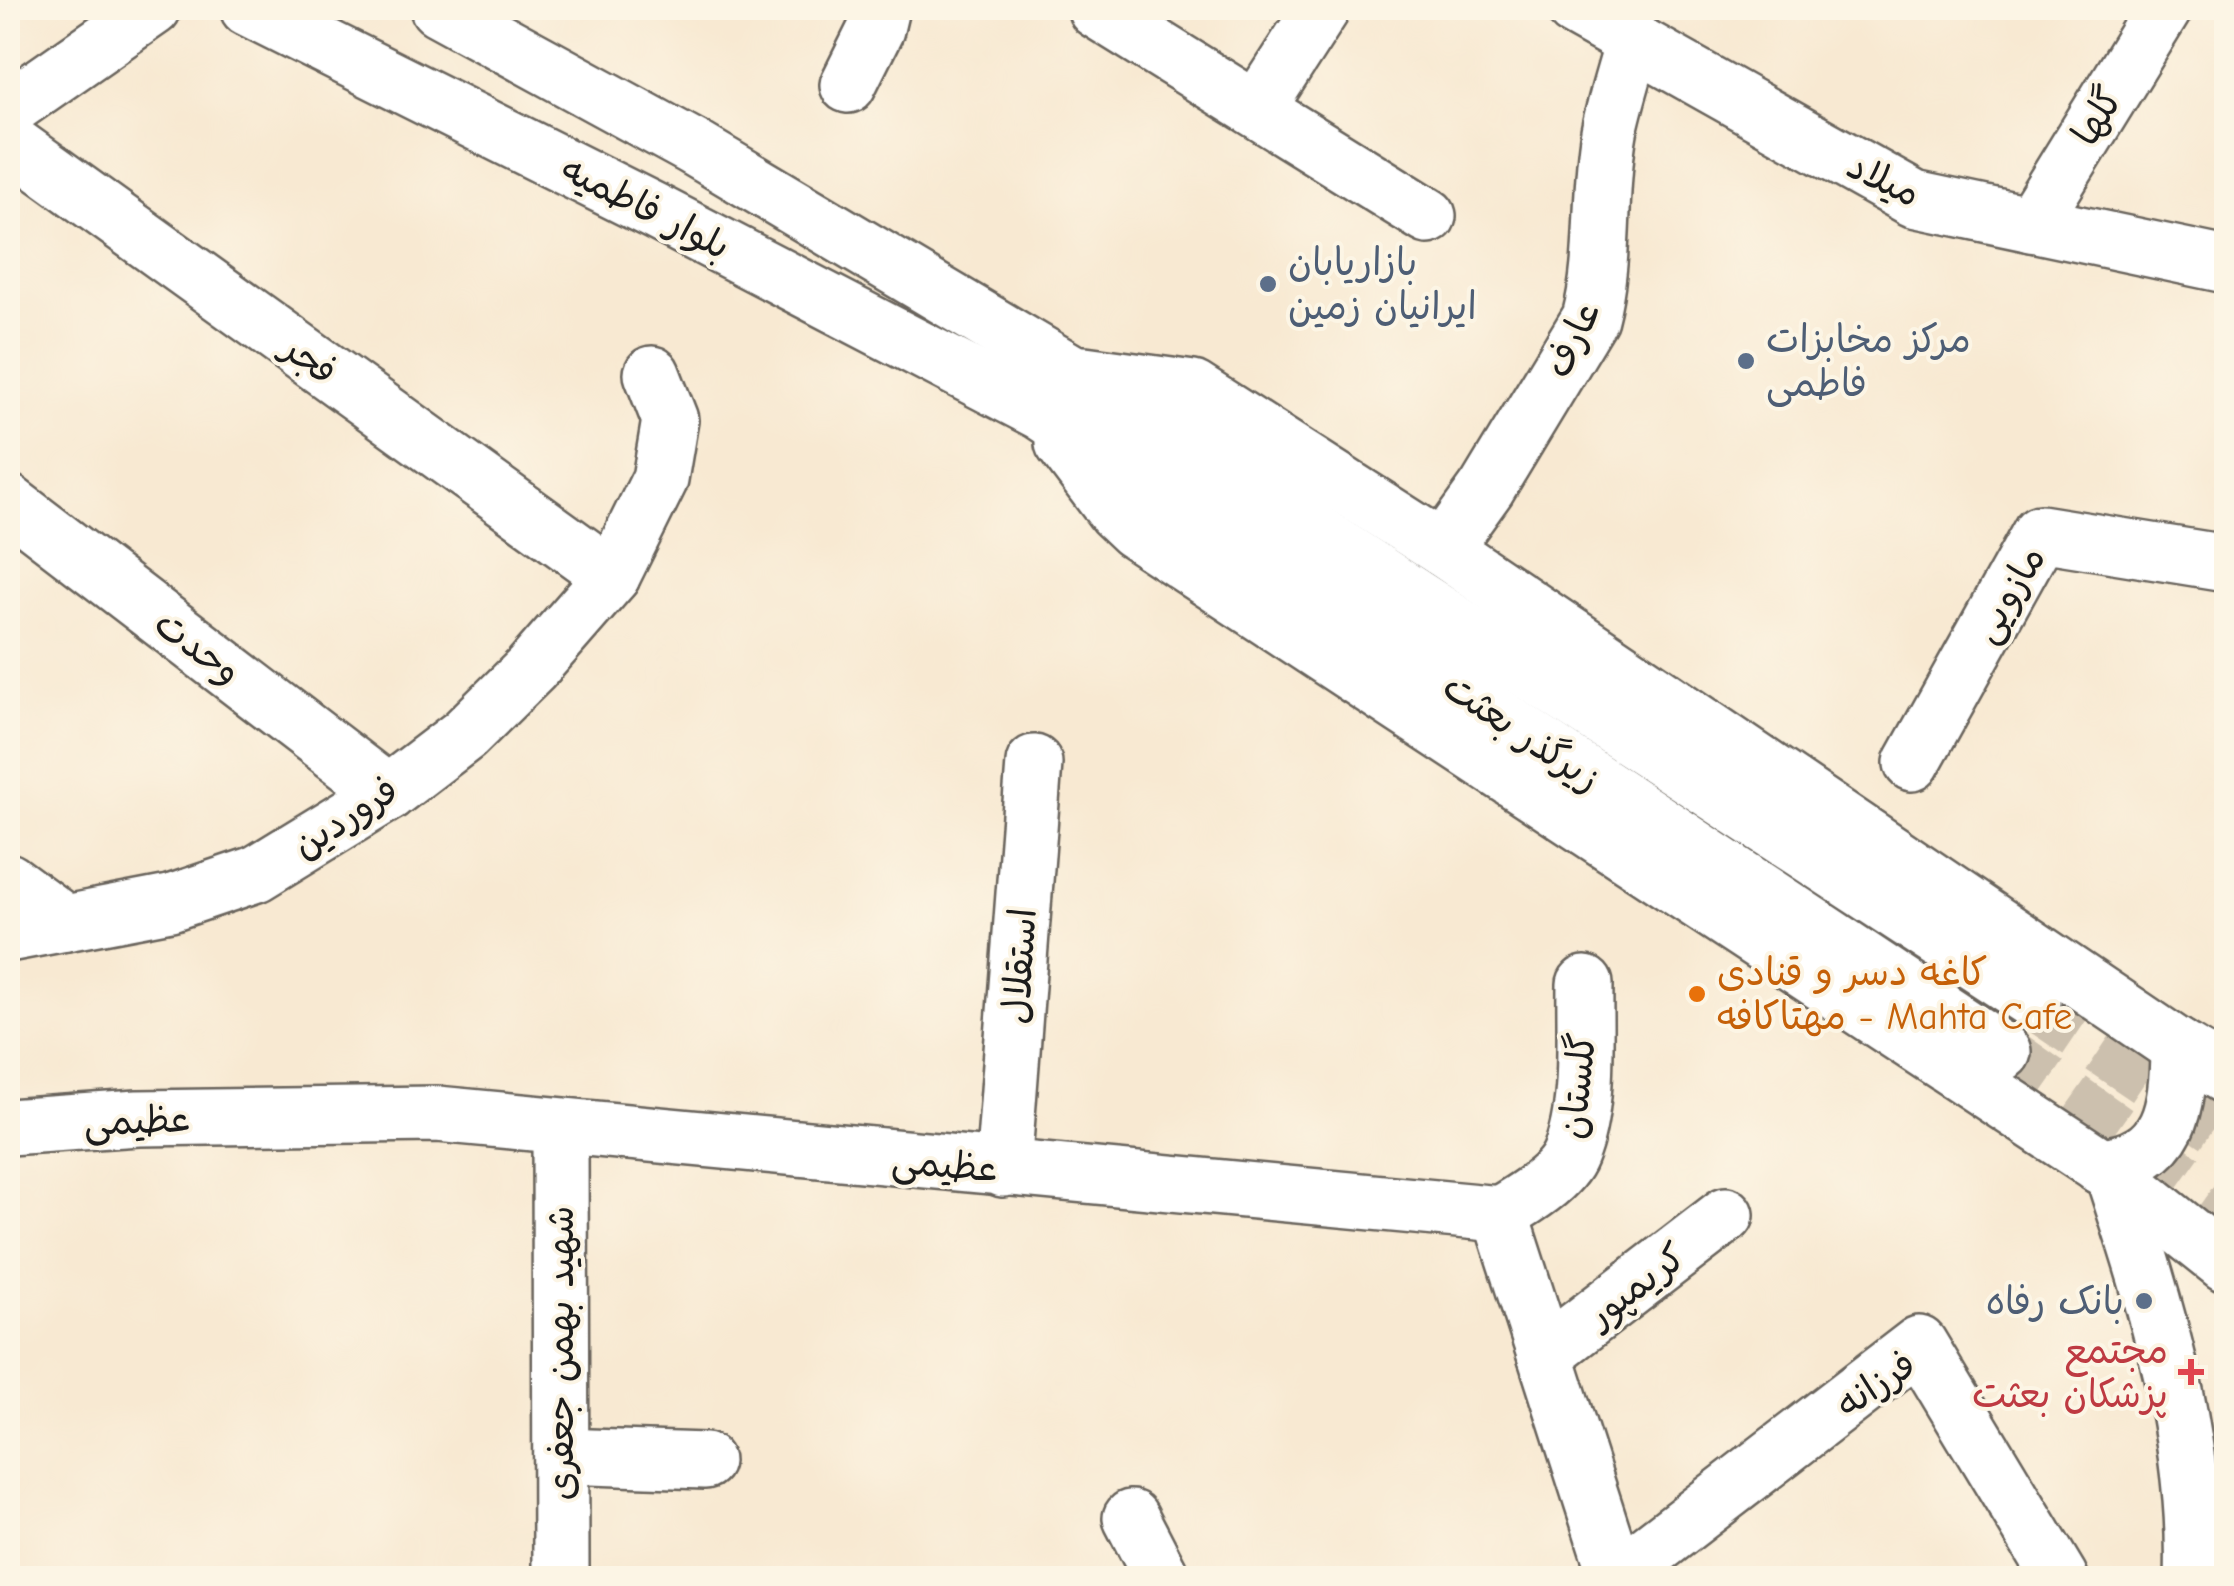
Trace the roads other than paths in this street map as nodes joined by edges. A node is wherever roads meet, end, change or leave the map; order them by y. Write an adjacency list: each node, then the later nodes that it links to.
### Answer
1 (153, 8): 11 (main road)
2 (248, 8): 18 (main road, بلوار فاطمیه)
3 (438, 8): 18 (main road, بلوار فاطمیه)
4 (881, 8): 10 (main road)
5 (1322, 8): 12 (main road)
6 (1574, 8): 9 (main road, میلاد)
7 (2164, 8): 15 (main road, گلها)
8 (1096, 10): 12 (main road)
9 (1633, 42): 15 (main road, میلاد); 20 (main road, عارف)
10 (848, 85)
11 (8, 109)
12 (1257, 109): 14 (main road)
13 (8, 141): 22 (main road, فجر)
14 (1428, 216)
15 (2030, 224): 16 (main road, میلاد)
16 (2226, 265)
17 (652, 374): 22 (main road, فروردین)
18 (1056, 392): 20 (main road); 30 (main road, زیرگذر بعثت); 32 (main road, زیرگذر بعثت); 37 (main road)
19 (8, 502): 25 (main road, وحدت)
20 (1443, 549): 31 (main road)
21 (2226, 563): 24 (main road, مازویی)
22 (612, 576): 25 (main road, فروردین)
23 (1034, 763): 36 (main road, استقلال)
24 (1912, 764)
25 (388, 793): 27 (main road, فروردین)
26 (8, 881): 27 (main road)
27 (65, 923): 28 (main road, فروردین)
28 (8, 934)
29 (1585, 984): 38 (main road, گلستان)
30 (2034, 1001)
31 (2178, 1047): 33 (main road); 37 (main road)
32 (2003, 1052)
33 (2226, 1076)
34 (8, 1127): 35 (main road, عظیمی)
35 (560, 1128): 36 (main road, عظیمی); 42 (main road, شهید بهمن جعفری)
36 (1003, 1169): 38 (main road, عظیمی)
37 (2107, 1170): 40 (main road); 50 (main road)
38 (1500, 1214): 41 (main road)
39 (1726, 1215): 41 (main road, کریمپور)
40 (2226, 1264)
41 (1545, 1354): 48 (main road)
42 (561, 1456): 43 (main road); 46 (main road, شهید بهمن جعفری)
43 (706, 1461)
44 (1131, 1518): 47 (main road)
45 (2226, 1567): 51 (main road)
46 (561, 1578)
47 (1162, 1578)
48 (1617, 1578): 49 (main road, فرزانه)
49 (2060, 1578)
50 (2192, 1578)
51 (2218, 1578)

